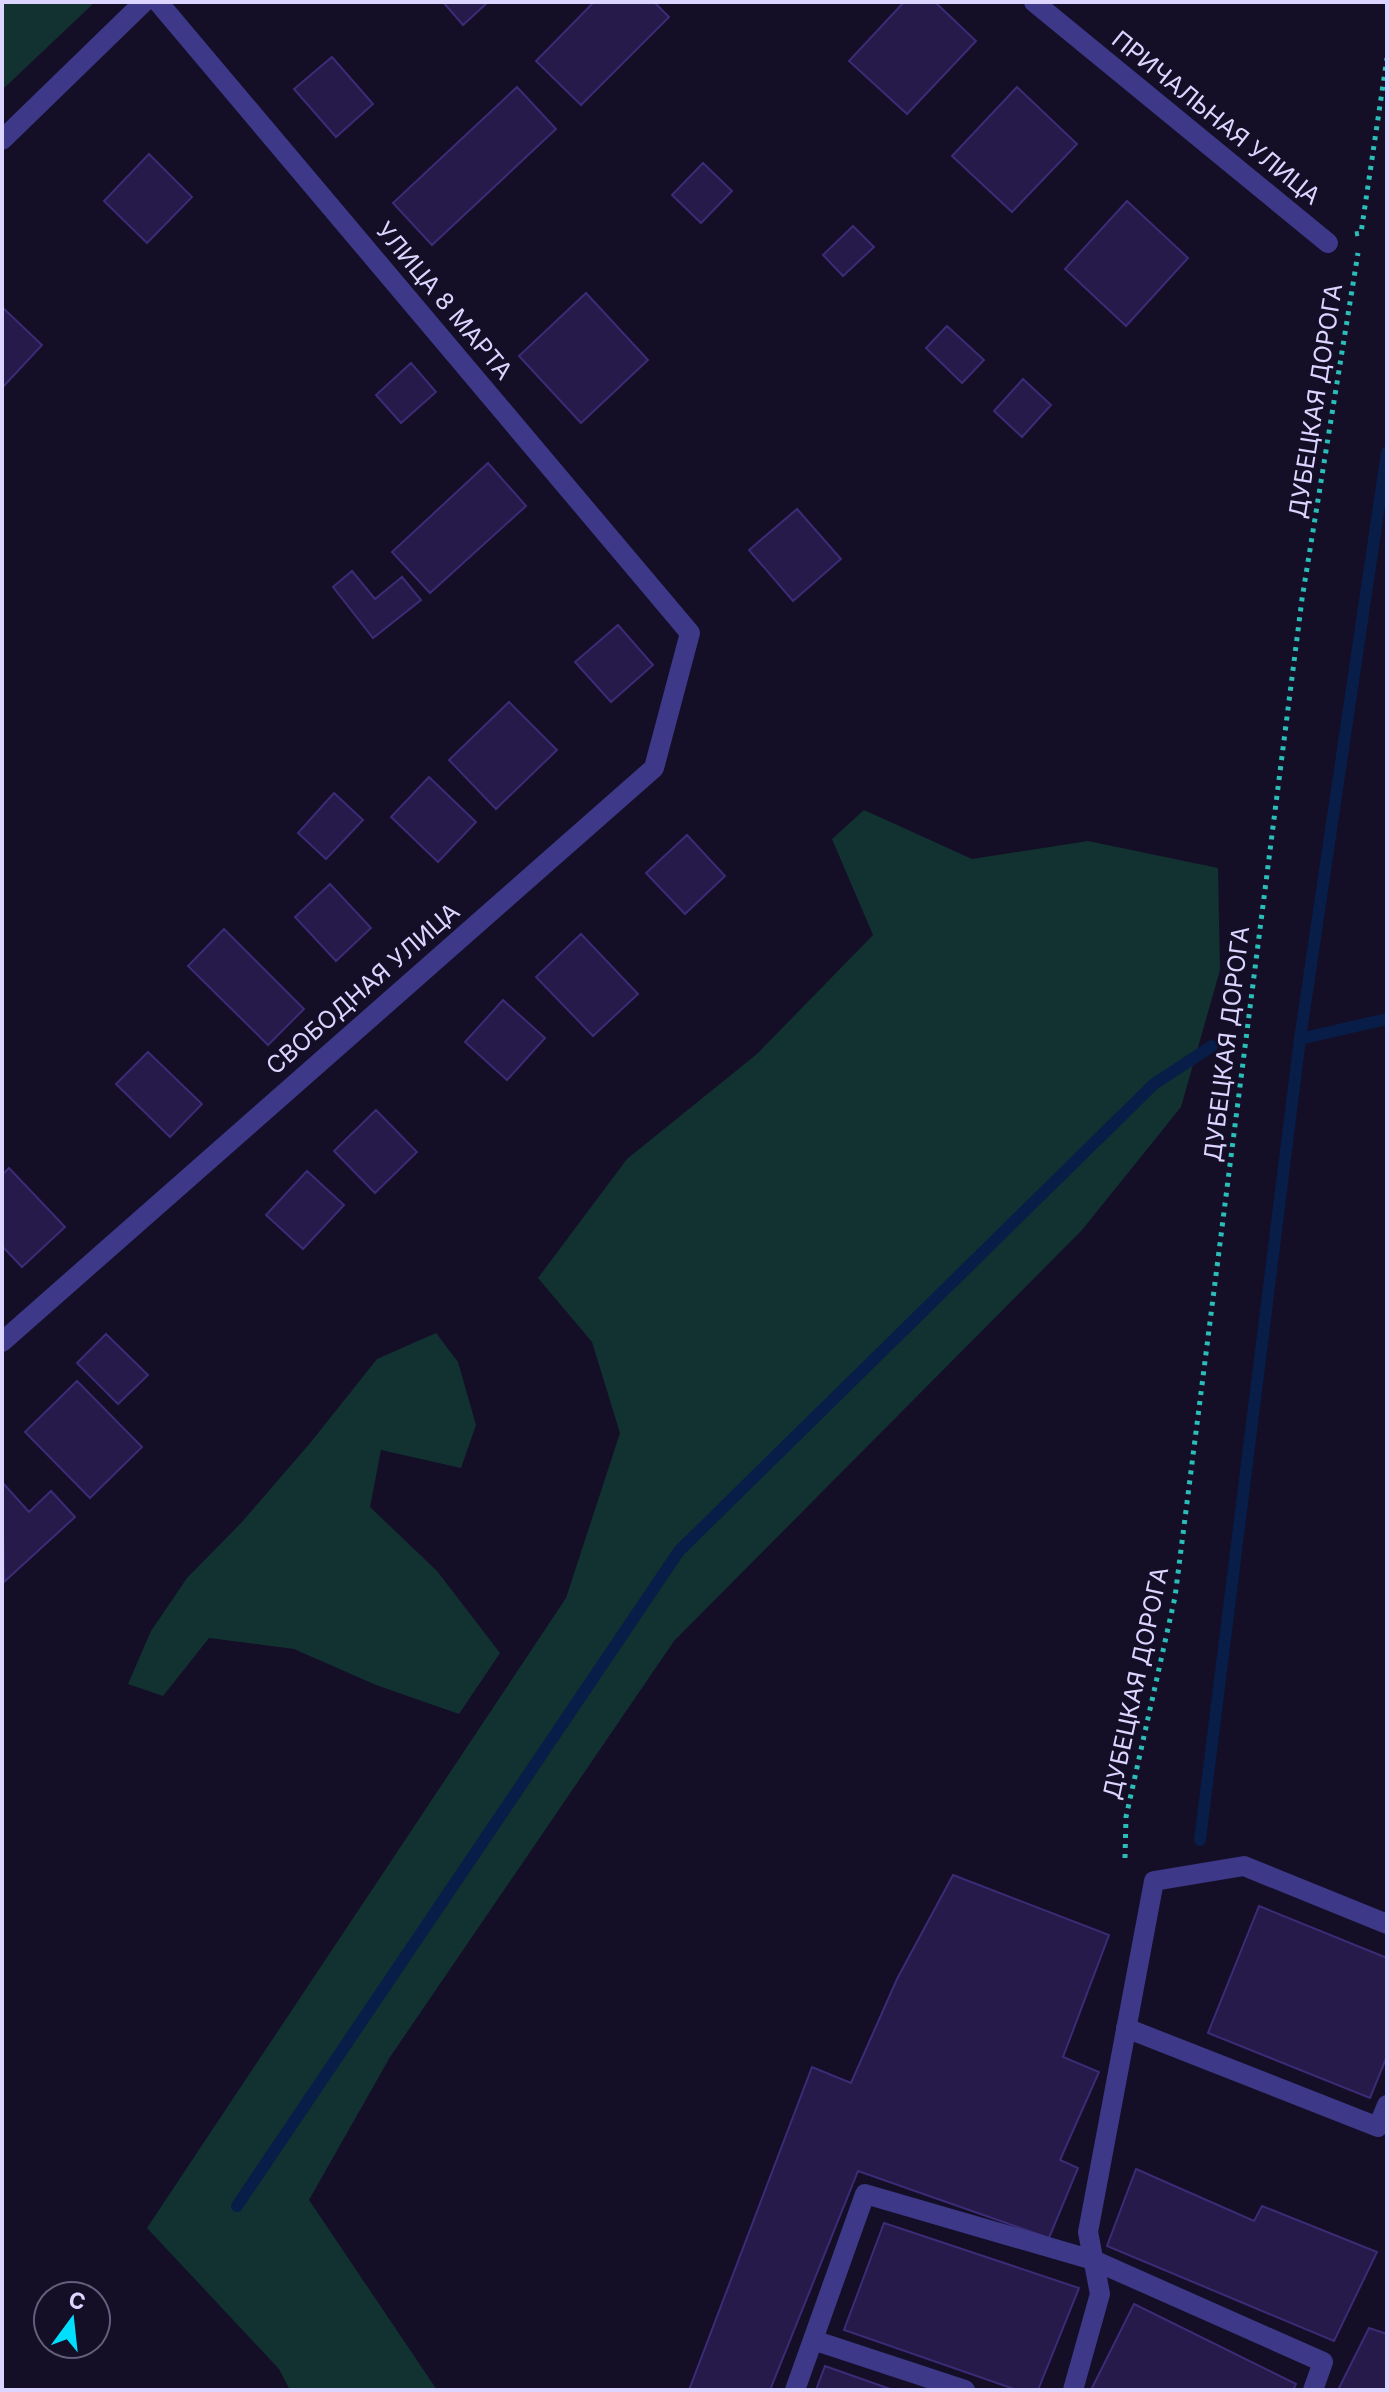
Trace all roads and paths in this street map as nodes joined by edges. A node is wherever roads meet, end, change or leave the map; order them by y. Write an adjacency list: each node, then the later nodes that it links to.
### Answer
1 (144, 2): 5 (street)
2 (158, 2): 8 (street, УЛИЦА 8 МАРТА)
3 (1034, 2): 7 (street, ПРИЧАЛЬНАЯ УЛИЦА)
4 (1387, 58): 6 (path, ДУБЕЦКАЯ ДОРОГА)
5 (2, 140)
6 (1361, 233): 7 (path); 10 (path, ДУБЕЦКАЯ ДОРОГА)
7 (1328, 243)
8 (690, 633): 9 (street, СВОБОДНАЯ УЛИЦА)
9 (2, 1342)
10 (1125, 1858)
11 (1387, 1924): 12 (street)
12 (1126, 2028): 13 (street); 14 (street)
13 (1387, 2105)
14 (1093, 2260): 15 (street); 18 (street); 19 (street)
15 (813, 2340): 16 (street); 17 (street)
16 (795, 2390)
17 (965, 2390)
18 (1073, 2390)
19 (1313, 2390)

